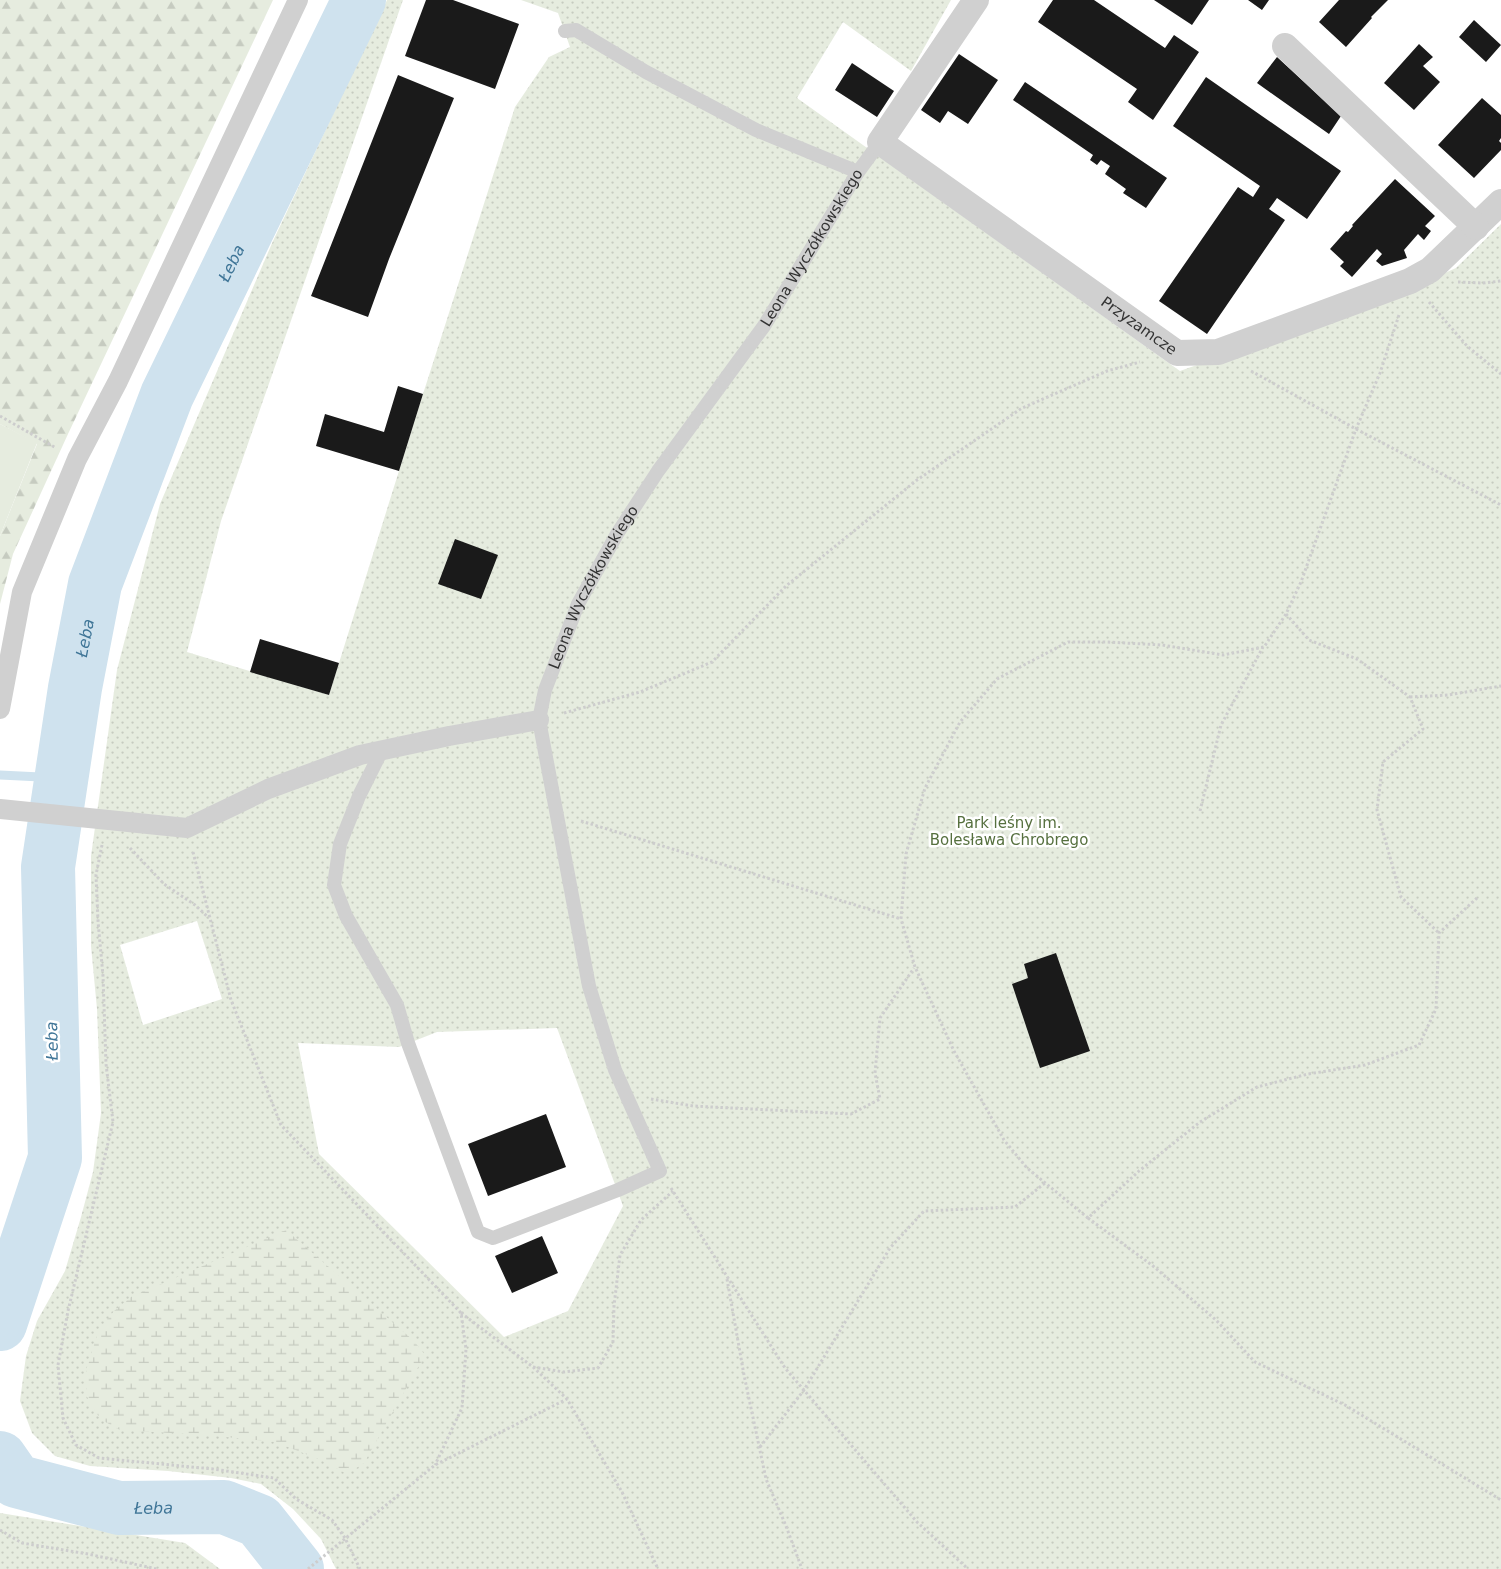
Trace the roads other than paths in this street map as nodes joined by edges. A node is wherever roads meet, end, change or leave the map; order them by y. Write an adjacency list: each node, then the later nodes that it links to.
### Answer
1 (298, 0): 9 (street)
2 (976, 0): 5 (street, Leona Wyczółkowskiego)
3 (565, 31): 6 (lane)
4 (1285, 46): 8 (street)
5 (880, 142): 6 (lane, Leona Wyczółkowskiego); 8 (street, Przyzamcze)
6 (858, 172): 10 (lane, Leona Wyczółkowskiego)
7 (1501, 202): 8 (street, Przyzamcze)
8 (1476, 227)
9 (0, 709)
10 (539, 720): 11 (street); 11 (lane)
11 (382, 750): 12 (street)
12 (0, 809)

